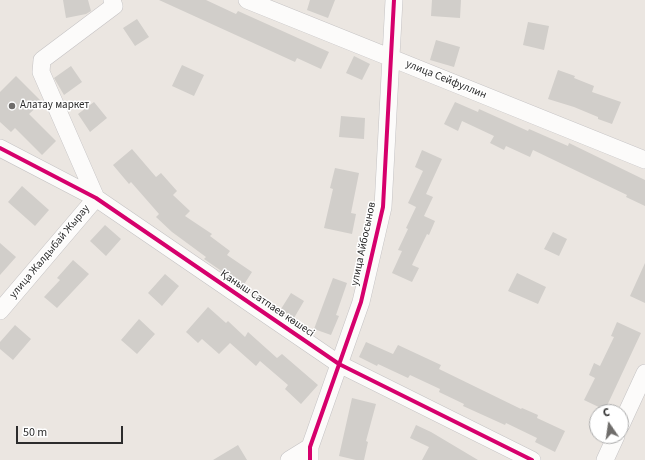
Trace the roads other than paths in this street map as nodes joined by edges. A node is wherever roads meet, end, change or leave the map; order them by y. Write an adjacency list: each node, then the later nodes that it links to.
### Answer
1 (247, 0): 4 (street, улица Сейфуллин)
2 (394, 0): 4 (street, улица Айбосынов)
3 (115, 2): 7 (street, улица Жалдыбай Жырау)
4 (391, 58): 6 (street, улица Сейфуллин); 9 (street, улица Айбосынов)
5 (0, 148): 7 (street, Қаныш Сатпаев көшесі)
6 (645, 160)
7 (96, 198): 8 (street, улица Жалдыбай Жырау); 9 (street, Қаныш Сатпаев көшесі)
8 (0, 311)
9 (339, 364): 13 (street, улица Айбосынов); 15 (street, Қаныш Сатпаев көшесі)
10 (645, 373): 11 (street)
11 (629, 408)
12 (612, 444): 16 (street)
13 (310, 454): 14 (street)
14 (288, 460)
15 (532, 460)
16 (605, 460)

